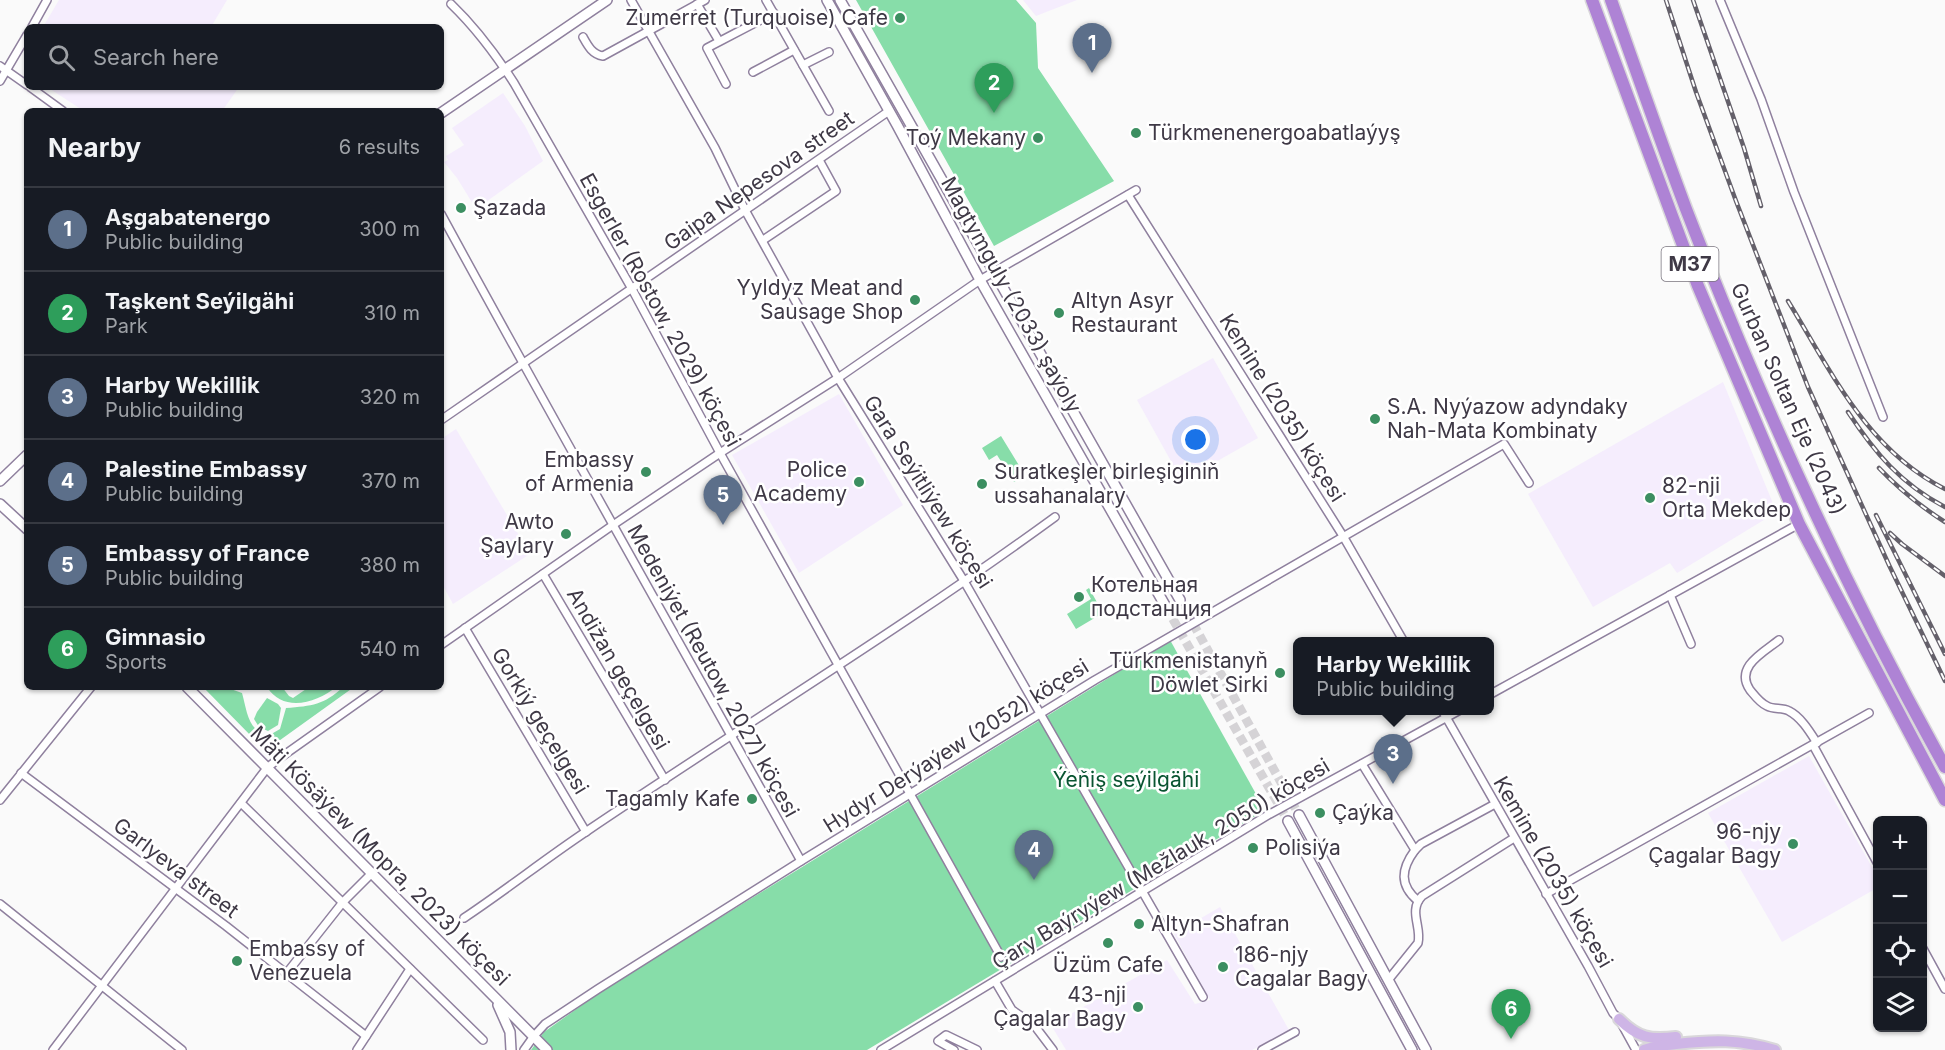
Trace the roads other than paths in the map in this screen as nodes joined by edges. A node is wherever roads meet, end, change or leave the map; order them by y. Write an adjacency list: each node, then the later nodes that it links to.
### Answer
1 (47, 0): 15 (street)
2 (607, 0): 24 (main road)
3 (631, 0): 16 (street, Gara Seýitliýew köçesi)
4 (705, 0): 12 (street)
5 (767, 0): 14 (street)
6 (827, 0): 33 (main road, Magtymguly (2033) şaýoly)
7 (840, 0): 40 (main road, Magtymguly (2033) şaýoly)
8 (1583, 0): 13 (highway)
9 (1720, 0): 45 (street)
10 (446, 1): 24 (street, Esgerler (Rostow, 2029) köçesi)
11 (1613, 3): 80 (highway, Gurban Soltan Eje (2043) / M37)
12 (697, 4): 16 (street); 19 (street)
13 (1593, 5): 53 (highway, Gurban Soltan Eje (2043) / M37)
14 (774, 13): 19 (street); 20 (street)
15 (34, 24)
16 (648, 30): 17 (street); 37 (street, Gara Seýitliýew köçesi)
17 (583, 37)
18 (24, 39): 23 (street)
19 (719, 40): 28 (street)
20 (794, 50): 22 (street); 25 (street)
21 (829, 52): 22 (street)
22 (803, 65): 32 (street)
23 (3, 68): 26 (street); 27 (street)
24 (505, 69): 31 (main road); 42 (street, Esgerler (Rostow, 2029) köçesi)
25 (753, 72)
26 (0, 81)
27 (24, 83)
28 (726, 84)
29 (34, 90): 30 (street)
30 (59, 108)
31 (444, 110)
32 (829, 111)
33 (889, 111): 34 (street, Gaipa Nepesova street); 41 (main road, Magtymguly (2033) şaýoly)
34 (819, 160): 37 (street, Gaipa Nepesova street); 39 (street)
35 (1136, 190): 36 (street)
36 (1128, 195): 40 (street); 56 (street, Kemine (2035) köçesi)
37 (745, 210): 39 (street, Gara Seýitliýew köçesi); 42 (street, Gaipa Nepesova street)
38 (444, 220): 43 (street, Medeniýet (Reutow, 2027) köçesi)
39 (763, 240): 44 (street, Gara Seýitliýew köçesi)
40 (993, 272): 41 (street); 60 (main road, Magtymguly (2033) şaýoly)
41 (980, 280): 44 (street); 61 (main road, Magtymguly (2033) şaýoly)
42 (632, 289): 43 (street, Gaipa Nepesova street); 47 (street, Esgerler (Rostow, 2029) köçesi)
43 (522, 363): 46 (street, Gaipa Nepesova street); 54 (street, Medeniýet (Reutow, 2027) köçesi)
44 (838, 378): 47 (street); 58 (street, Gara Seýitliýew köçesi)
45 (1883, 417)
46 (444, 418)
47 (720, 453): 54 (street); 67 (street, Esgerler (Rostow, 2029) köçesi)
48 (24, 458): 49 (main road)
49 (0, 481)
50 (1528, 483): 56 (street, Hydyr Derýaýew (2052) köçesi)
51 (0, 504): 55 (main road)
52 (1055, 518): 58 (street)
53 (1799, 524): 59 (street); 86 (highway, Gurban Soltan Eje (2043) / M37)
54 (613, 525): 57 (street); 77 (street, Medeniýet (Reutow, 2027) köçesi)
55 (24, 526)
56 (1343, 536): 63 (street, Kemine (2035) köçesi); 72 (street, Hydyr Derýaýew (2052) köçesi)
57 (543, 574): 62 (street); 83 (street, Andižan geçelgesi)
58 (964, 581): 67 (street); 72 (street, Gara Seýitliýew köçesi)
59 (1670, 595): 66 (street); 71 (street)
60 (1180, 600)
61 (1166, 607)
62 (465, 628): 65 (street); 91 (street, Gorkiý geçelgesi)
63 (1401, 637)
64 (1779, 640): 78 (street)
65 (444, 643)
66 (1691, 644)
67 (839, 666): 77 (street); 84 (street, Esgerler (Rostow, 2029) köçesi)
68 (88, 690): 82 (street)
69 (190, 690): 81 (main road, Mäti Kösäýew (Mopra, 2023) köçesi)
70 (376, 690): 81 (street)
71 (1494, 692)
72 (1040, 713): 84 (street, Hydyr Derýaýew (2052) köçesi); 98 (street, Gara Seýitliýew köçesi)
73 (1869, 713): 78 (street)
74 (1444, 715): 76 (street, Kemine (2035) köçesi)
75 (1452, 715): 76 (street, Çary Baýryýew (Mežlauk, 2050) köçesi)
76 (1446, 718): 79 (street, Çary Baýryýew (Mežlauk, 2050) köçesi); 88 (street, Kemine (2035) köçesi)
77 (731, 735): 83 (street); 95 (street, Medeniýet (Reutow, 2027) köçesi)
78 (1815, 744): 94 (street); 99 (street)
79 (1362, 764): 93 (street); 98 (street, Çary Baýryýew (Mežlauk, 2050) köçesi)
80 (1945, 767)
81 (267, 768): 87 (street); 96 (main road, Mäti Kösäýew (Mopra, 2023) köçesi)
82 (21, 773): 85 (street); 97 (street, Garlyeva street)
83 (665, 780): 91 (street)
84 (910, 794): 95 (street, Hydyr Derýaýew (2052) köçesi); 105 (street, Esgerler (Rostow, 2029) köçesi)
85 (0, 800)
86 (1945, 800)
87 (241, 803): 97 (street); 101 (street)
88 (1494, 804): 92 (street, Kemine (2035) köçesi); 93 (street)
89 (1299, 815): 108 (main road)
90 (1288, 821): 131 (main road)
91 (586, 832): 103 (street)
92 (1514, 838): 99 (street, Kemine (2035) köçesi); 100 (street)
93 (1415, 850): 100 (street)
94 (1873, 854)
95 (801, 861): 117 (street, Hydyr Derýaýew (2052) köçesi)
96 (372, 873): 101 (street); 111 (main road, Mäti Kösäýew (Mopra, 2023) köçesi)
97 (175, 888): 107 (street, Garlyeva street); 110 (street)
98 (1142, 891): 109 (street, Çary Baýryýew (Mežlauk, 2050) köçesi); 113 (street, Gara Seýitliýew köçesi)
99 (1546, 894): 114 (street, Kemine (2035) köçesi)
100 (1418, 901): 108 (street)
101 (342, 902): 106 (street); 107 (street)
102 (0, 903): 110 (street)
103 (464, 918)
104 (1927, 955): 112 (street)
105 (1001, 957)
106 (410, 969): 116 (street); 118 (street)
107 (286, 974): 116 (street, Garlyeva street)
108 (1389, 979): 132 (main road)
109 (995, 981): 126 (street, Çary Baýryýew (Mežlauk, 2050) köçesi); 129 (street)
110 (102, 986): 120 (street); 121 (street)
111 (486, 988): 117 (main road, Mäti Kösäýew (Mopra, 2023) köçesi); 123 (main road)
112 (1945, 989)
113 (1203, 997)
114 (1619, 1019): 119 (main road); 133 (street, Kemine (2035) köçesi)
115 (1295, 1032): 130 (street)
116 (366, 1036): 122 (street)
117 (534, 1036): 124 (street, Hydyr Derýaýew (2052) köçesi); 125 (main road, Mäti Kösäýew (Mopra, 2023) köçesi)
118 (483, 1040)
119 (1720, 1040): 134 (main road); 135 (main road)
120 (53, 1050)
121 (182, 1050)
122 (357, 1050)
123 (511, 1050)
124 (524, 1050)
125 (547, 1050)
126 (881, 1050)
127 (954, 1050): 128 (street)
128 (977, 1050)
129 (1052, 1050)
130 (1262, 1050)
131 (1412, 1050)
132 (1426, 1050)
133 (1636, 1050)
134 (1644, 1050)
135 (1775, 1050)

